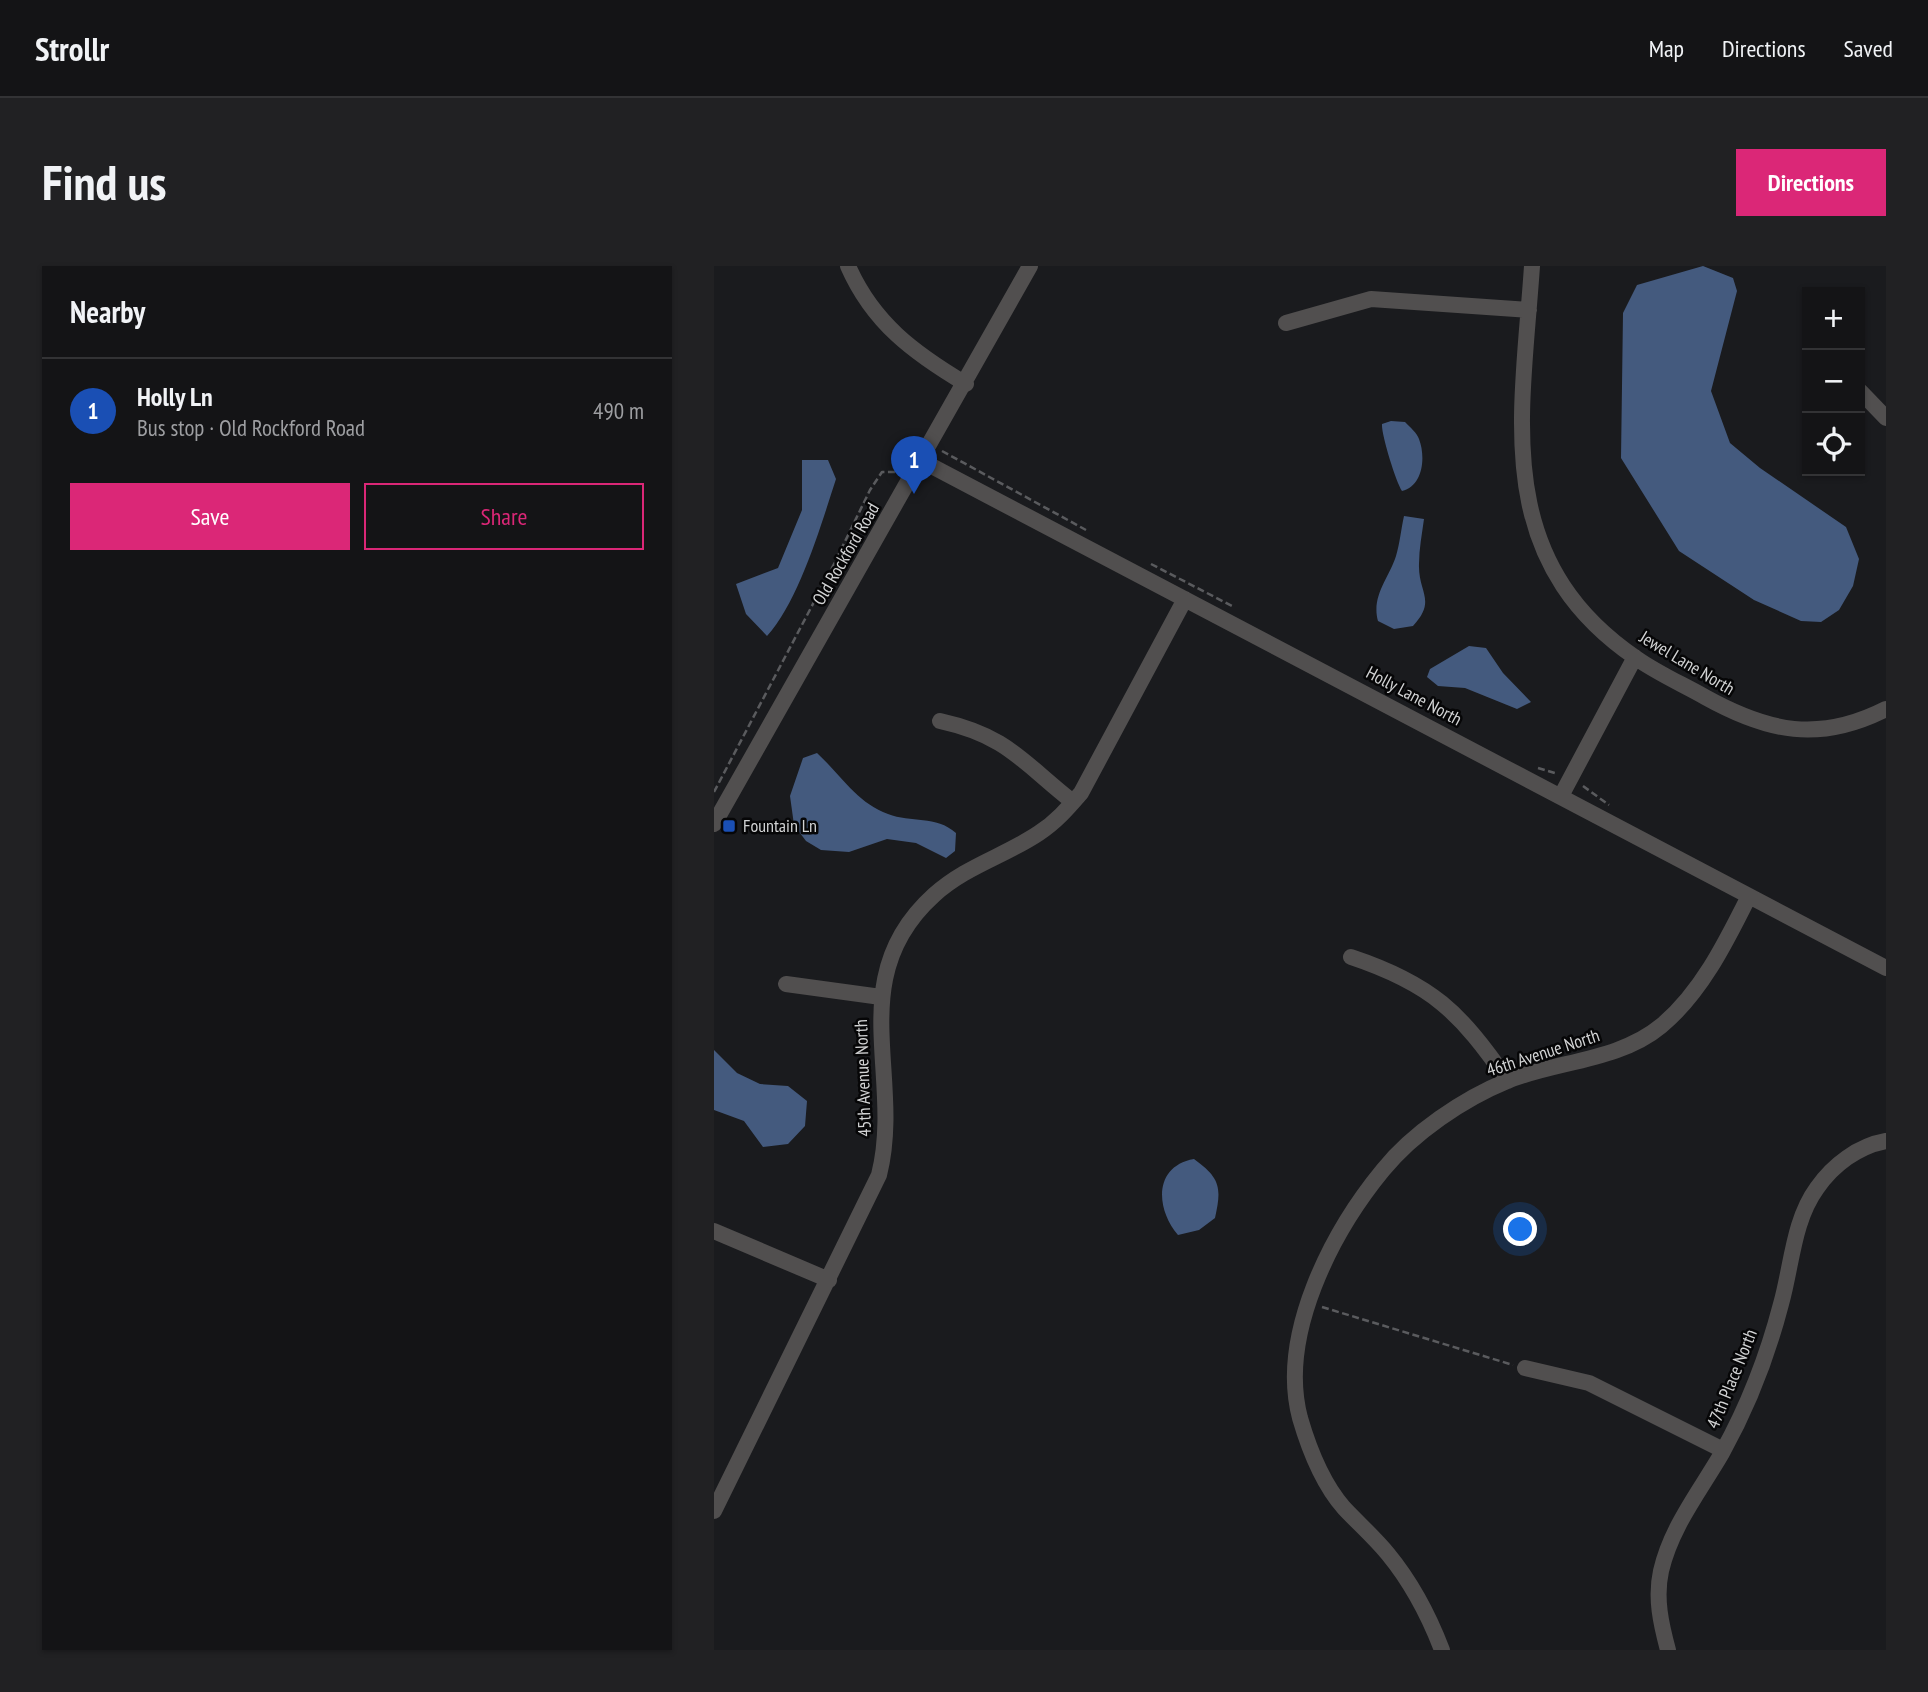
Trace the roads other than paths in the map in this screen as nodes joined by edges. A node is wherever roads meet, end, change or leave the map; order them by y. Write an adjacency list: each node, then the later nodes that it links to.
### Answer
1 (849, 266): 6 (street)
2 (1030, 266): 6 (street, Old Rockford Road)
3 (1532, 266): 4 (street, Jewel Lane North)
4 (1529, 310): 5 (street); 11 (street, Jewel Lane North)
5 (1286, 323)
6 (965, 384): 9 (street, Old Rockford Road)
7 (1865, 396): 8 (street)
8 (1886, 418)
9 (922, 461): 10 (street, Holly Lane North); 16 (street, Old Rockford Road)
10 (1185, 599): 14 (street, Holly Lane North); 15 (street, 45th Avenue North)
11 (1635, 657): 12 (street, Jewel Lane North); 14 (street)
12 (1886, 709)
13 (940, 721): 15 (street)
14 (1561, 796): 17 (street, Holly Lane North)
15 (1073, 802): 21 (street, 45th Avenue North)
16 (716, 816)
17 (1749, 896): 19 (street, Holly Lane North); 22 (street, 46th Avenue North)
18 (1351, 957): 22 (street)
19 (1886, 968)
20 (786, 984): 21 (street)
21 (881, 997): 25 (street, 45th Avenue North)
22 (1508, 1080): 29 (street, 46th Avenue North)
23 (1881, 1142): 27 (street, 47th Place North)
24 (714, 1231): 25 (street)
25 (829, 1280): 28 (street, 45th Avenue North)
26 (1525, 1368): 27 (street)
27 (1723, 1450): 30 (street, 47th Place North)
28 (714, 1511)
29 (1442, 1650)
30 (1668, 1650)

